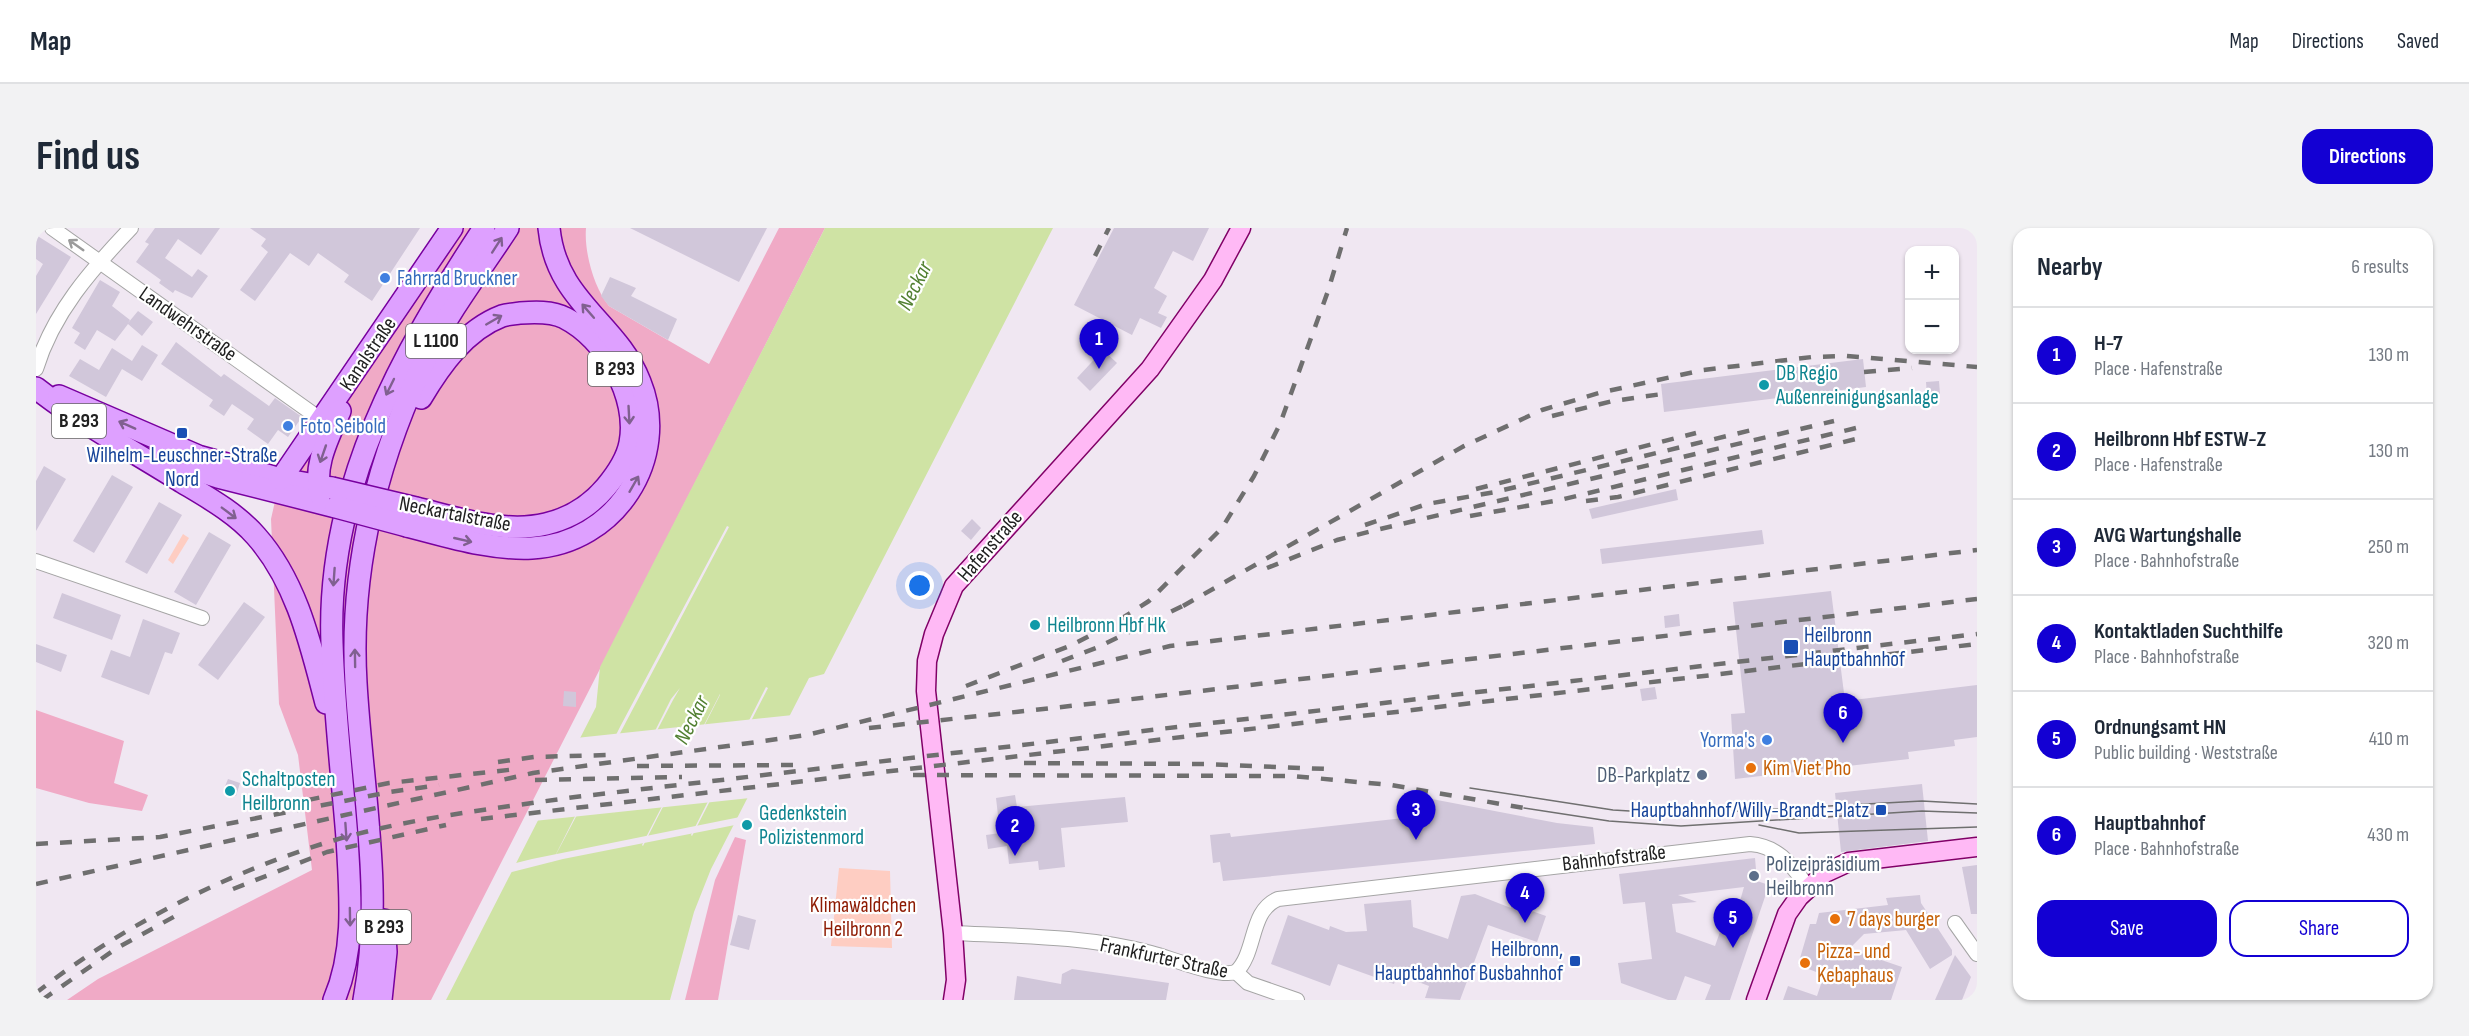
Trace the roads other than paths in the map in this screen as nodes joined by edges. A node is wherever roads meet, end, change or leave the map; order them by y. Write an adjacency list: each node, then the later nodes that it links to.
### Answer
1 (52, 228): 8 (street, Landwehrstraße, one-way to 1)
2 (131, 228): 8 (street)
3 (452, 228): 9 (main road, Kanalstraße)
4 (484, 228): 20 (main road, L 1100, one-way to 20)
5 (508, 228): 14 (main road, Neckartalstraße / L 1100, one-way to 5)
6 (549, 228): 17 (main road, Neckartalstraße, one-way to 6)
7 (1241, 228): 25 (main road, Hafenstraße)
8 (99, 261): 10 (street); 12 (street, Landwehrstraße)
9 (386, 327): 12 (main road, Kanalstraße); 16 (main road, one-way to 16)
10 (36, 369)
11 (36, 387): 13 (main road, B 293); 15 (main road, B 293, one-way to 11)
12 (323, 421): 15 (main road, Kanalstraße)
13 (127, 448): 16 (main road, Neckartalstraße); 20 (main road, B 293, one-way to 20)
14 (384, 464): 17 (main road, Neckartalstraße / B 293, one-way to 17); 22 (main road, Neckartalstraße / B 293, one-way to 14)
15 (281, 479): 16 (main road, B 293)
16 (327, 496): 17 (main road, Neckartalstraße / B 293, bridge)
17 (411, 517)
18 (36, 561): 19 (street)
19 (202, 618)
20 (342, 763): 28 (main road, B 293, one-way to 28)
21 (1977, 847): 23 (main road)
22 (372, 855): 29 (main road, Neckartalstraße); 30 (main road, Neckartalstraße / B 293)
23 (1808, 887): 27 (street, Bahnhofstraße); 33 (main road)
24 (1955, 923): 26 (street)
25 (953, 933): 27 (street, Frankfurter Straße); 31 (main road, Hafenstraße)
26 (1977, 954)
27 (1236, 972): 32 (street, Frankfurter Straße)
28 (334, 1000)
29 (364, 1000)
30 (381, 1000)
31 (953, 1000)
32 (1297, 1000)
33 (1756, 1000)

